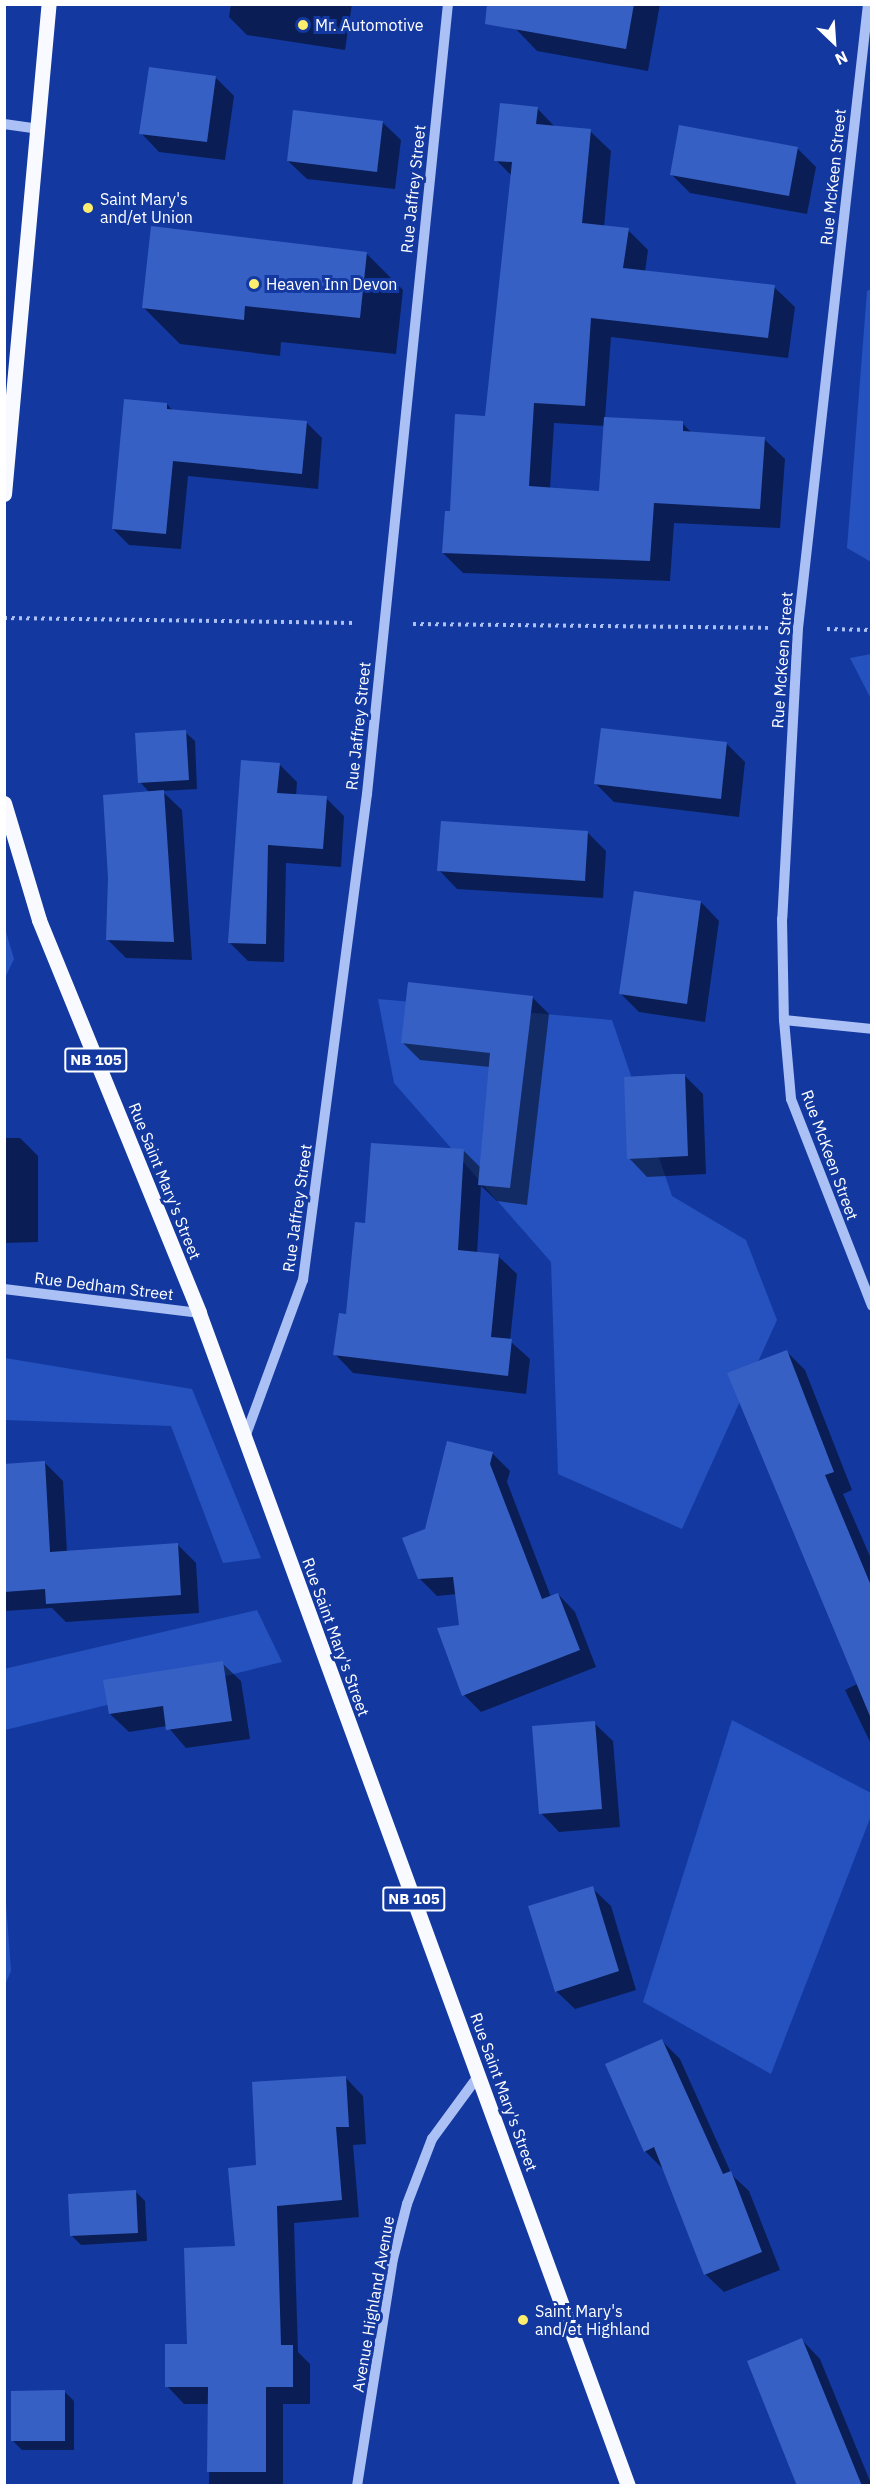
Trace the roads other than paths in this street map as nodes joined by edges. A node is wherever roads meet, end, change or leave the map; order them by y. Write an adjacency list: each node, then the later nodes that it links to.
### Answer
1 (47, 4): 5 (main road)
2 (448, 4): 13 (street, Rue Jaffrey Street)
3 (868, 4): 8 (street, Rue McKeen Street)
4 (4, 124): 5 (street)
5 (38, 129): 6 (main road)
6 (4, 494)
7 (4, 803): 12 (main road, Rue Saint Mary's Street / NB 105)
8 (784, 1020): 9 (street); 11 (street, Rue McKeen Street)
9 (872, 1029)
10 (4, 1289): 12 (street, Rue Dedham Street)
11 (872, 1306)
12 (199, 1314): 13 (main road, Rue Saint Mary's Street / NB 105)
13 (244, 1440): 14 (main road, Rue Saint Mary's Street / NB 105)
14 (479, 2075): 15 (street, Avenue Highland Avenue); 16 (main road, Rue Saint Mary's Street / NB 105)
15 (357, 2486)
16 (628, 2486)

